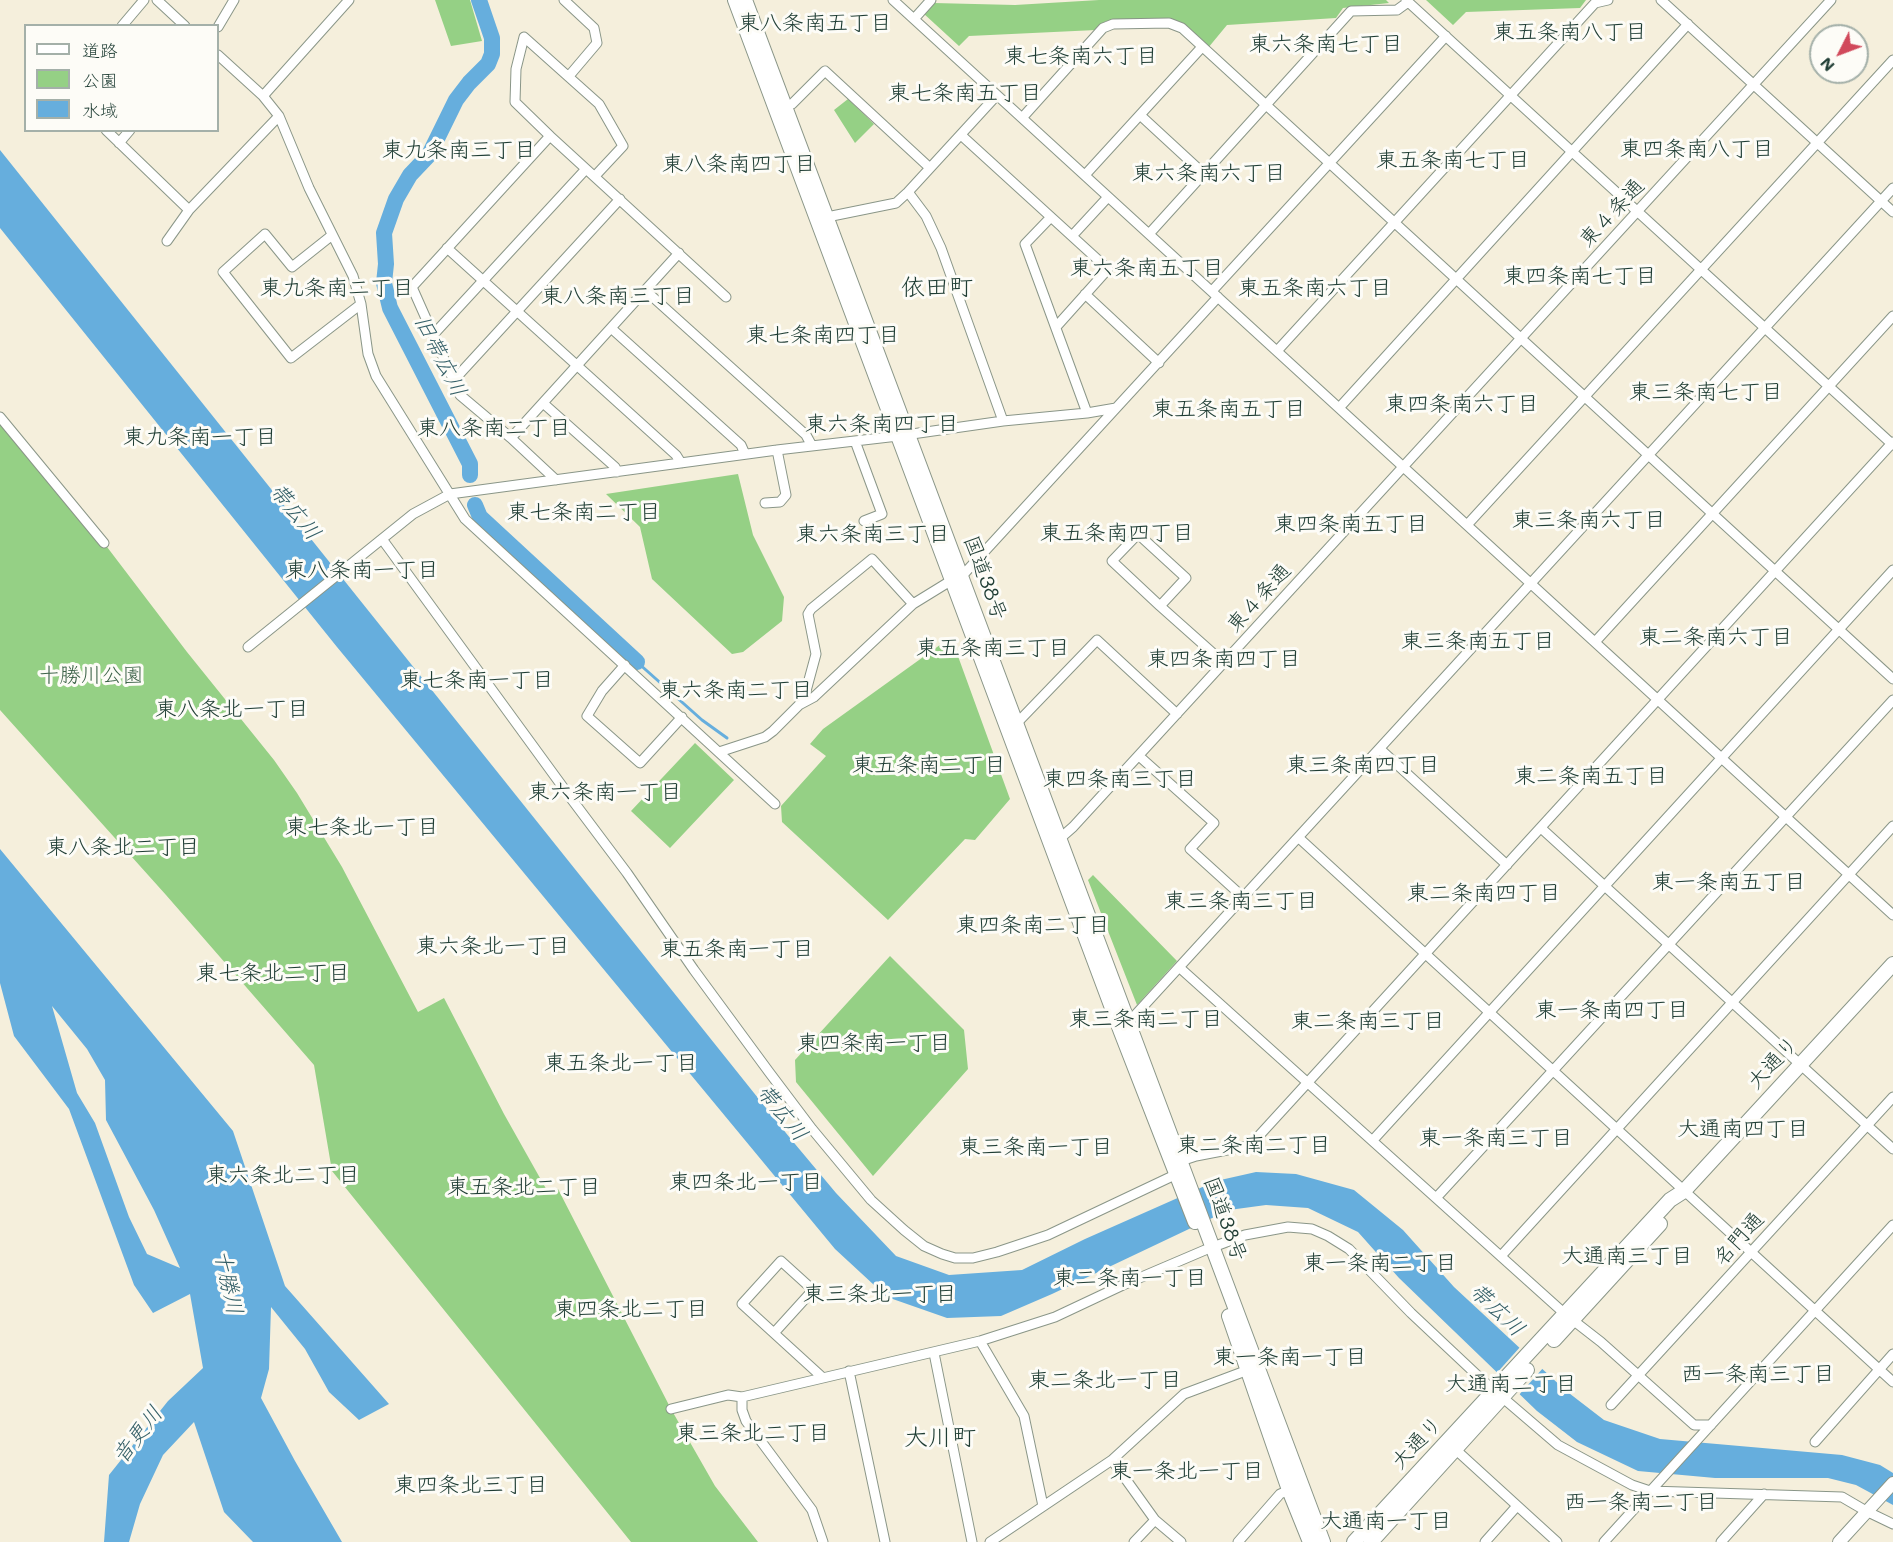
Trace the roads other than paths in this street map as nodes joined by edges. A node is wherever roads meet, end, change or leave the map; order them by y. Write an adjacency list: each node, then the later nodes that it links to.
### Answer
1 (144, 0): 15 (street)
2 (157, 0): 16 (street)
3 (234, 0): 18 (street)
4 (349, 0): 27 (street)
5 (564, 0): 23 (street)
6 (735, 0): 90 (highway, 国道38号)
7 (745, 0): 28 (highway, 国道38号)
8 (893, 0): 14 (street)
9 (931, 0): 14 (street)
10 (1608, 0): 26 (street)
11 (1661, 0): 17 (street)
12 (1831, 0): 24 (street, 東４条通)
13 (1407, 1): 19 (street); 29 (street)
14 (914, 19): 25 (street)
15 (124, 24)
16 (183, 24)
17 (1688, 24): 24 (street); 39 (street)
18 (219, 25)
19 (1446, 36): 26 (street); 40 (street)
20 (1202, 47): 29 (street); 30 (street); 32 (street)
21 (219, 57): 27 (street)
22 (1893, 60): 37 (street)
23 (569, 76): 36 (street); 45 (street)
24 (1754, 84): 37 (street); 52 (street, 東４条通)
25 (997, 95): 32 (street); 35 (street)
26 (1510, 95): 39 (street); 56 (street)
27 (262, 96): 31 (street)
28 (786, 106): 41 (street); 54 (highway, 国道38号)
29 (1266, 106): 40 (street); 43 (street)
30 (1140, 115): 43 (street); 44 (street)
31 (279, 116): 51 (street); 58 (street)
32 (1022, 117): 44 (street)
33 (108, 132): 38 (street)
34 (128, 132): 38 (street)
35 (961, 135): 41 (street); 55 (street)
36 (550, 136): 42 (street); 61 (street)
37 (1816, 141): 50 (street); 63 (street)
38 (119, 143): 51 (street)
39 (1573, 151): 52 (street); 65 (street)
40 (1330, 164): 56 (street); 68 (street)
41 (930, 168): 47 (street)
42 (586, 169): 45 (street); 64 (street)
43 (1204, 174): 57 (street)
44 (1085, 175): 48 (street)
45 (595, 176): 49 (street)
46 (1893, 188): 50 (street)
47 (909, 192): 54 (street); 89 (street)
48 (1108, 197): 57 (street); 59 (street)
49 (620, 199): 62 (street); 71 (street)
50 (1881, 201): 53 (street); 75 (street)
51 (189, 210): 60 (street)
52 (1638, 211): 63 (street); 77 (street, 東４条通)
53 (1893, 212)
54 (827, 217): 90 (highway, 国道38号)
55 (1051, 217): 59 (street); 73 (street)
56 (1394, 223): 65 (street); 78 (street)
57 (1149, 234): 68 (street)
58 (331, 236): 70 (street); 70 (street)
59 (1072, 236): 67 (street)
60 (167, 241)
61 (447, 248): 64 (street); 76 (street)
62 (679, 253): 66 (street); 69 (street)
63 (1701, 268): 75 (street); 83 (street)
64 (484, 280): 71 (street); 76 (street)
65 (1457, 281): 77 (street); 86 (street)
66 (646, 291): 74 (street); 94 (street)
67 (1085, 294): 73 (street); 79 (street)
68 (1215, 294): 78 (street); 79 (street)
69 (726, 297)
70 (362, 304): 102 (street)
71 (518, 311): 80 (street); 81 (street)
72 (1893, 316): 82 (street)
73 (1056, 327): 87 (street)
74 (611, 328): 80 (street); 96 (street)
75 (1766, 328): 82 (street); 97 (street)
76 (433, 334): 81 (street)
77 (1521, 338): 83 (street); 99 (street, 東４条通)
78 (1277, 351): 86 (street)
79 (1159, 363): 85 (street)
80 (577, 365): 84 (street); 98 (street)
81 (453, 381): 91 (street)
82 (1829, 386): 93 (street); 104 (street)
83 (1583, 397): 97 (street); 106 (street)
84 (543, 403): 91 (street); 100 (street)
85 (1116, 408): 87 (street); 111 (street)
86 (1339, 408): 99 (street)
87 (1087, 413): 89 (street)
88 (0, 417): 108 (street)
89 (1004, 421): 90 (street)
90 (903, 436): 92 (street); 111 (highway, 国道38号)
91 (511, 438): 101 (street)
92 (855, 441): 94 (street); 105 (street)
93 (1892, 444): 110 (street)
94 (812, 446): 95 (street)
95 (777, 450): 96 (street); 103 (street)
96 (745, 454): 98 (street)
97 (1648, 456): 104 (street); 112 (street)
98 (681, 463): 100 (street)
99 (1403, 466): 106 (street); 118 (street, 東４条通)
100 (617, 472): 101 (street)
101 (556, 480): 102 (street)
102 (450, 494): 107 (street); 119 (street)
103 (765, 503)
104 (1713, 514): 110 (street); 116 (street)
105 (864, 521)
106 (1467, 525): 112 (street)
107 (380, 540): 117 (street); 157 (street)
108 (104, 543)
109 (1893, 570): 115 (street)
110 (1776, 572): 115 (street); 121 (street)
111 (957, 578): 113 (street); 126 (highway, 国道38号); 136 (highway, 国道38号)
112 (1531, 584): 116 (street); 127 (street)
113 (913, 604): 123 (street); 123 (street)
114 (1160, 606): 114 (street); 118 (street)
115 (1839, 629): 120 (street); 130 (street)
116 (1595, 642): 121 (street)
117 (248, 646)
118 (1224, 663): 124 (street, 東４条通)
119 (625, 665): 125 (street); 125 (street)
120 (1893, 679)
121 (1659, 699): 130 (street); 134 (street)
122 (1893, 700): 132 (street)
123 (803, 702): 128 (street)
124 (1177, 714): 126 (street); 129 (street, 東４条通)
125 (682, 717): 128 (street)
126 (1016, 724): 136 (highway, 国道38号)
127 (1380, 749): 135 (street); 137 (street)
128 (719, 752): 131 (street)
129 (1139, 756): 136 (street, 東４条通); 140 (street)
130 (1722, 757): 132 (street); 139 (street)
131 (775, 804)
132 (1786, 818): 138 (street); 142 (street)
133 (1893, 826): 138 (street)
134 (1541, 828): 137 (street); 139 (street)
135 (1299, 838): 140 (street); 143 (street)
136 (1055, 842): 148 (highway, 国道38号)
137 (1507, 865): 143 (street)
138 (1849, 874): 141 (street); 146 (street)
139 (1605, 886): 142 (street); 147 (street)
140 (1244, 898): 145 (street)
141 (1893, 915)
142 (1669, 944): 146 (street); 150 (street)
143 (1425, 954): 147 (street); 151 (street)
144 (1893, 964): 149 (highway, 大通り)
145 (1180, 968): 148 (street); 151 (street)
146 (1733, 1002): 149 (street); 154 (street)
147 (1489, 1012): 150 (street); 155 (street)
148 (1124, 1027): 157 (highway, 国道38号)
149 (1800, 1064): 153 (street); 158 (highway, 大通り)
150 (1553, 1071): 154 (street); 159 (street)
151 (1308, 1083): 155 (street); 157 (street)
152 (1893, 1097): 153 (street, 名門通)
153 (1867, 1125): 156 (street); 162 (street, 名門通)
154 (1616, 1129): 158 (street); 163 (street)
155 (1373, 1140): 159 (street)
156 (1893, 1149)
157 (1179, 1167): 161 (highway, 国道38号)
158 (1684, 1191): 162 (street); 165 (highway, 大通り)
159 (1437, 1198): 163 (street)
160 (1893, 1226): 164 (street)
161 (1207, 1244): 167 (street); 171 (highway, 国道38号); 176 (street); 201 (highway, 国道38号)
162 (1751, 1252): 164 (street); 173 (street, 名門通)
163 (1501, 1256): 165 (street)
164 (1816, 1311): 170 (street); 180 (street)
165 (1569, 1317): 173 (street); 176 (highway, 大通り)
166 (774, 1333): 166 (street); 174 (street)
167 (980, 1341): 168 (street); 188 (street)
168 (934, 1353): 172 (street); 195 (street)
169 (1893, 1353): 170 (street)
170 (1879, 1369): 175 (street); 181 (street)
171 (1248, 1370): 183 (street); 185 (highway, 国道38号)
172 (849, 1371): 174 (street); 194 (street)
173 (1639, 1375): 178 (street, 名門通); 180 (street)
174 (822, 1377): 177 (street)
175 (1893, 1382)
176 (1502, 1390): 182 (highway, 大通り); 186 (street); 202 (highway, 大通り)
177 (742, 1397): 179 (street); 193 (street)
178 (1611, 1405)
179 (671, 1409)
180 (1711, 1425): 186 (street)
181 (1815, 1442)
182 (1455, 1449): 189 (street); 203 (highway, 大通り)
183 (1112, 1460): 188 (street); 191 (street)
184 (1893, 1483): 190 (main road)
185 (1289, 1490): 199 (street); 200 (highway, 国道38号)
186 (1650, 1491): 187 (street); 206 (street)
187 (1764, 1494): 190 (street); 207 (street)
188 (1043, 1506): 196 (street)
189 (1517, 1506): 204 (street); 205 (street)
190 (1870, 1508): 192 (street); 208 (main road)
191 (1155, 1520): 197 (street); 198 (street)
192 (1893, 1524)
193 (823, 1542)
194 (885, 1542)
195 (972, 1542)
196 (990, 1542)
197 (1134, 1542)
198 (1180, 1542)
199 (1238, 1542)
200 (1310, 1542)
201 (1323, 1542)
202 (1354, 1542)
203 (1371, 1542)
204 (1485, 1542)
205 (1557, 1542)
206 (1604, 1542)
207 (1721, 1542)
208 (1839, 1542)

